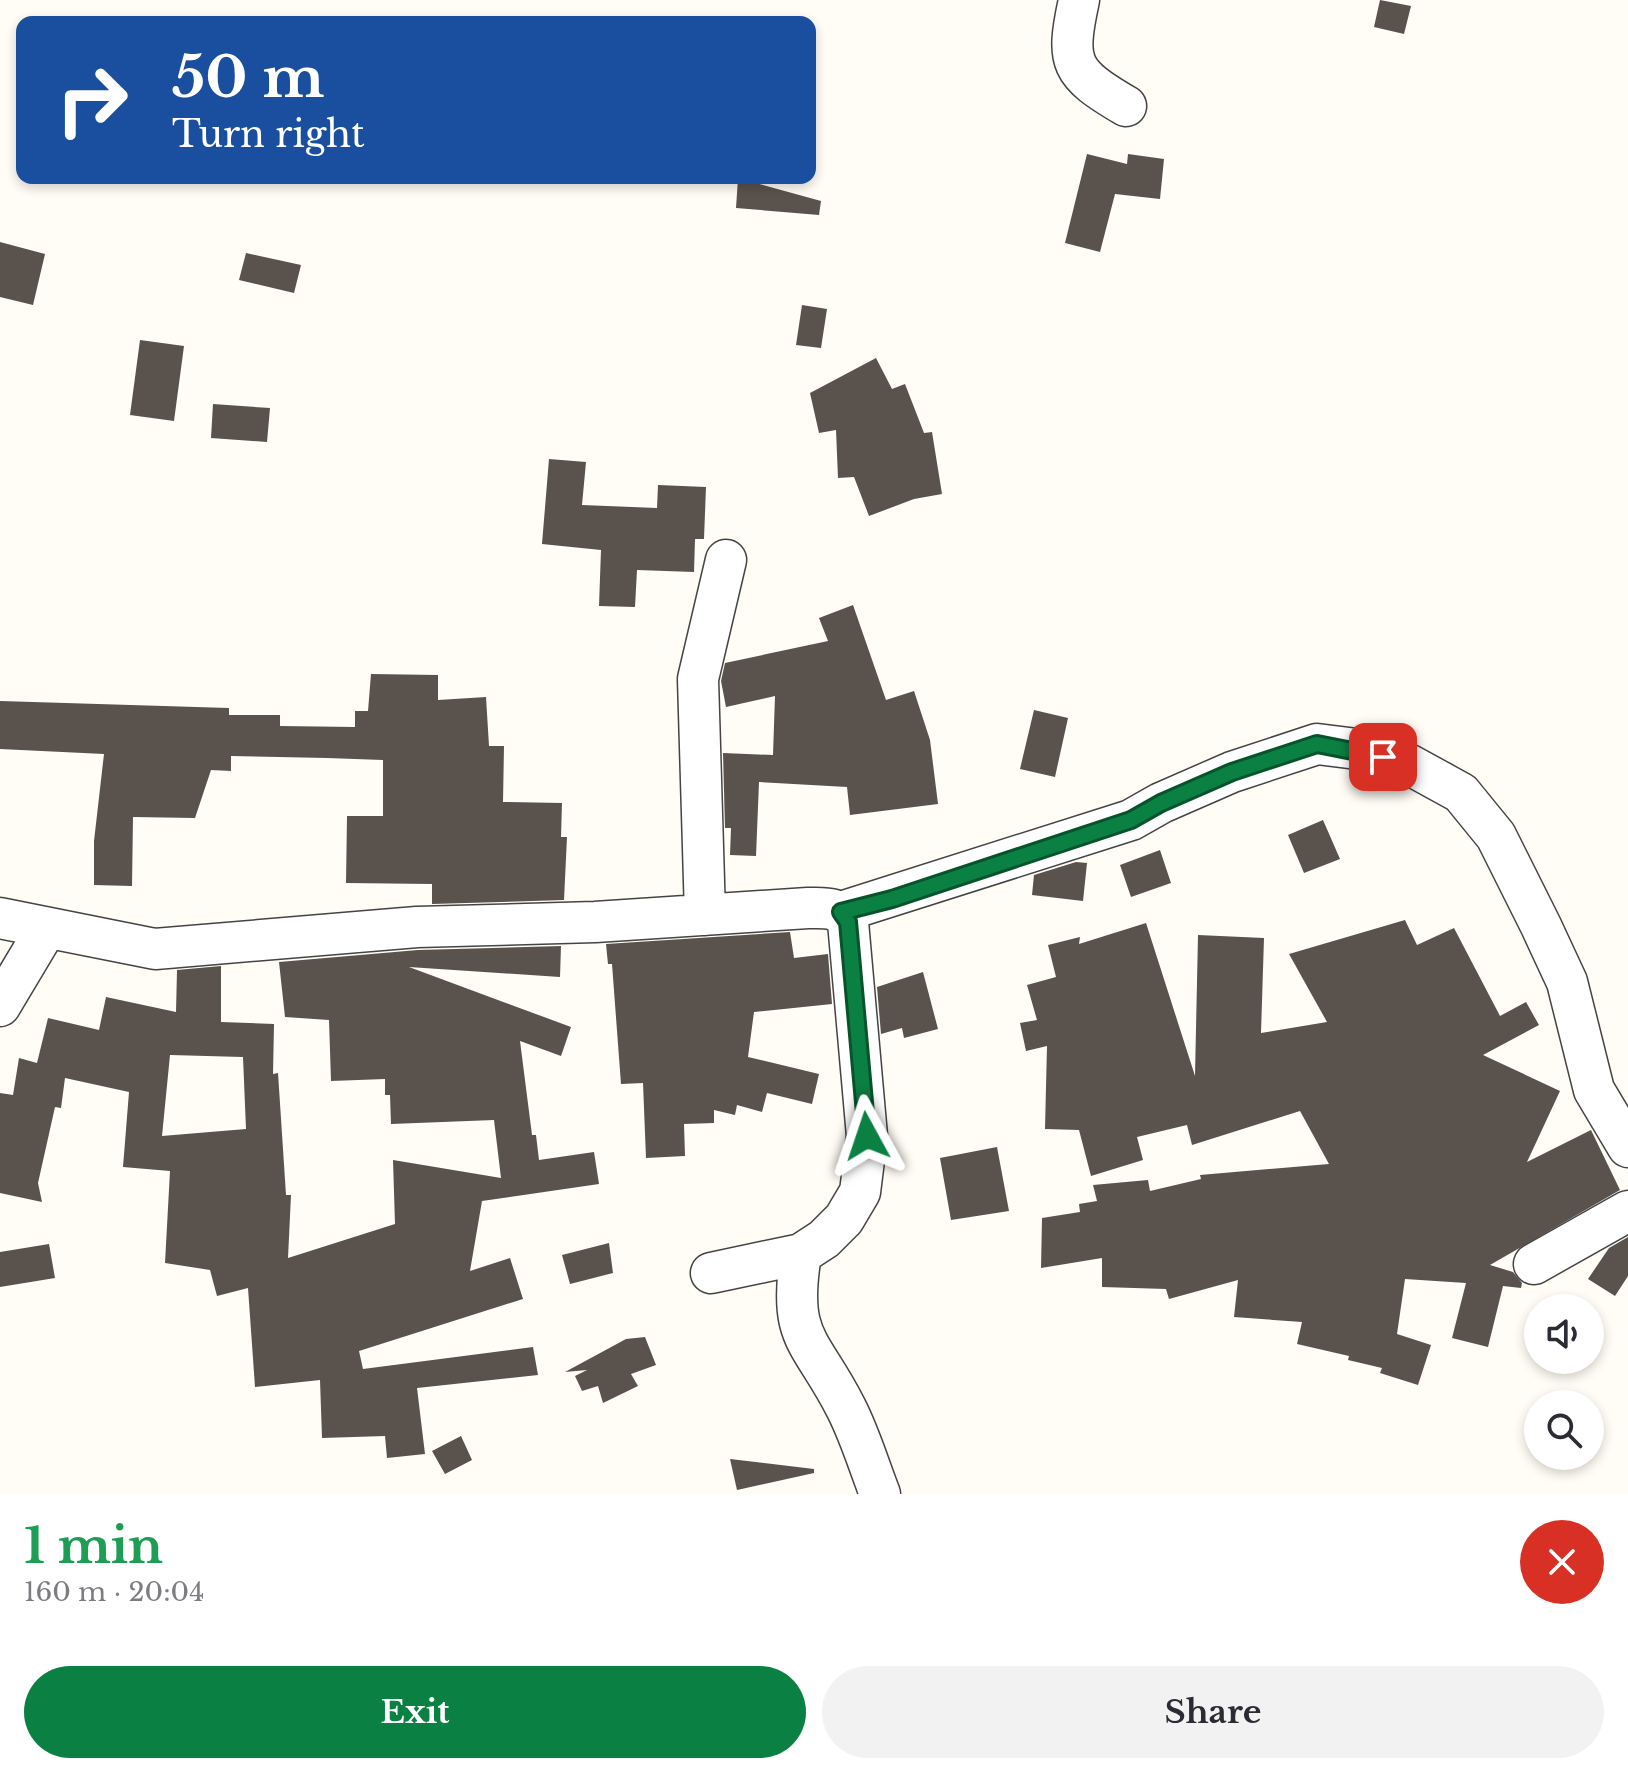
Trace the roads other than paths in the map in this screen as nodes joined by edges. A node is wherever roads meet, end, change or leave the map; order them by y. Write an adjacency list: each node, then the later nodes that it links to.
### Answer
1 (1079, 0): 2 (street)
2 (1126, 106)
3 (726, 560): 5 (street)
4 (841, 912): 5 (street); 9 (street); 11 (street)
5 (705, 915): 7 (street)
6 (0, 918): 7 (street)
7 (46, 929): 8 (street)
8 (0, 1006)
9 (1628, 1147)
10 (1628, 1211): 12 (street)
11 (801, 1254): 13 (street); 14 (street)
12 (1534, 1264)
13 (711, 1273)
14 (880, 1494)

